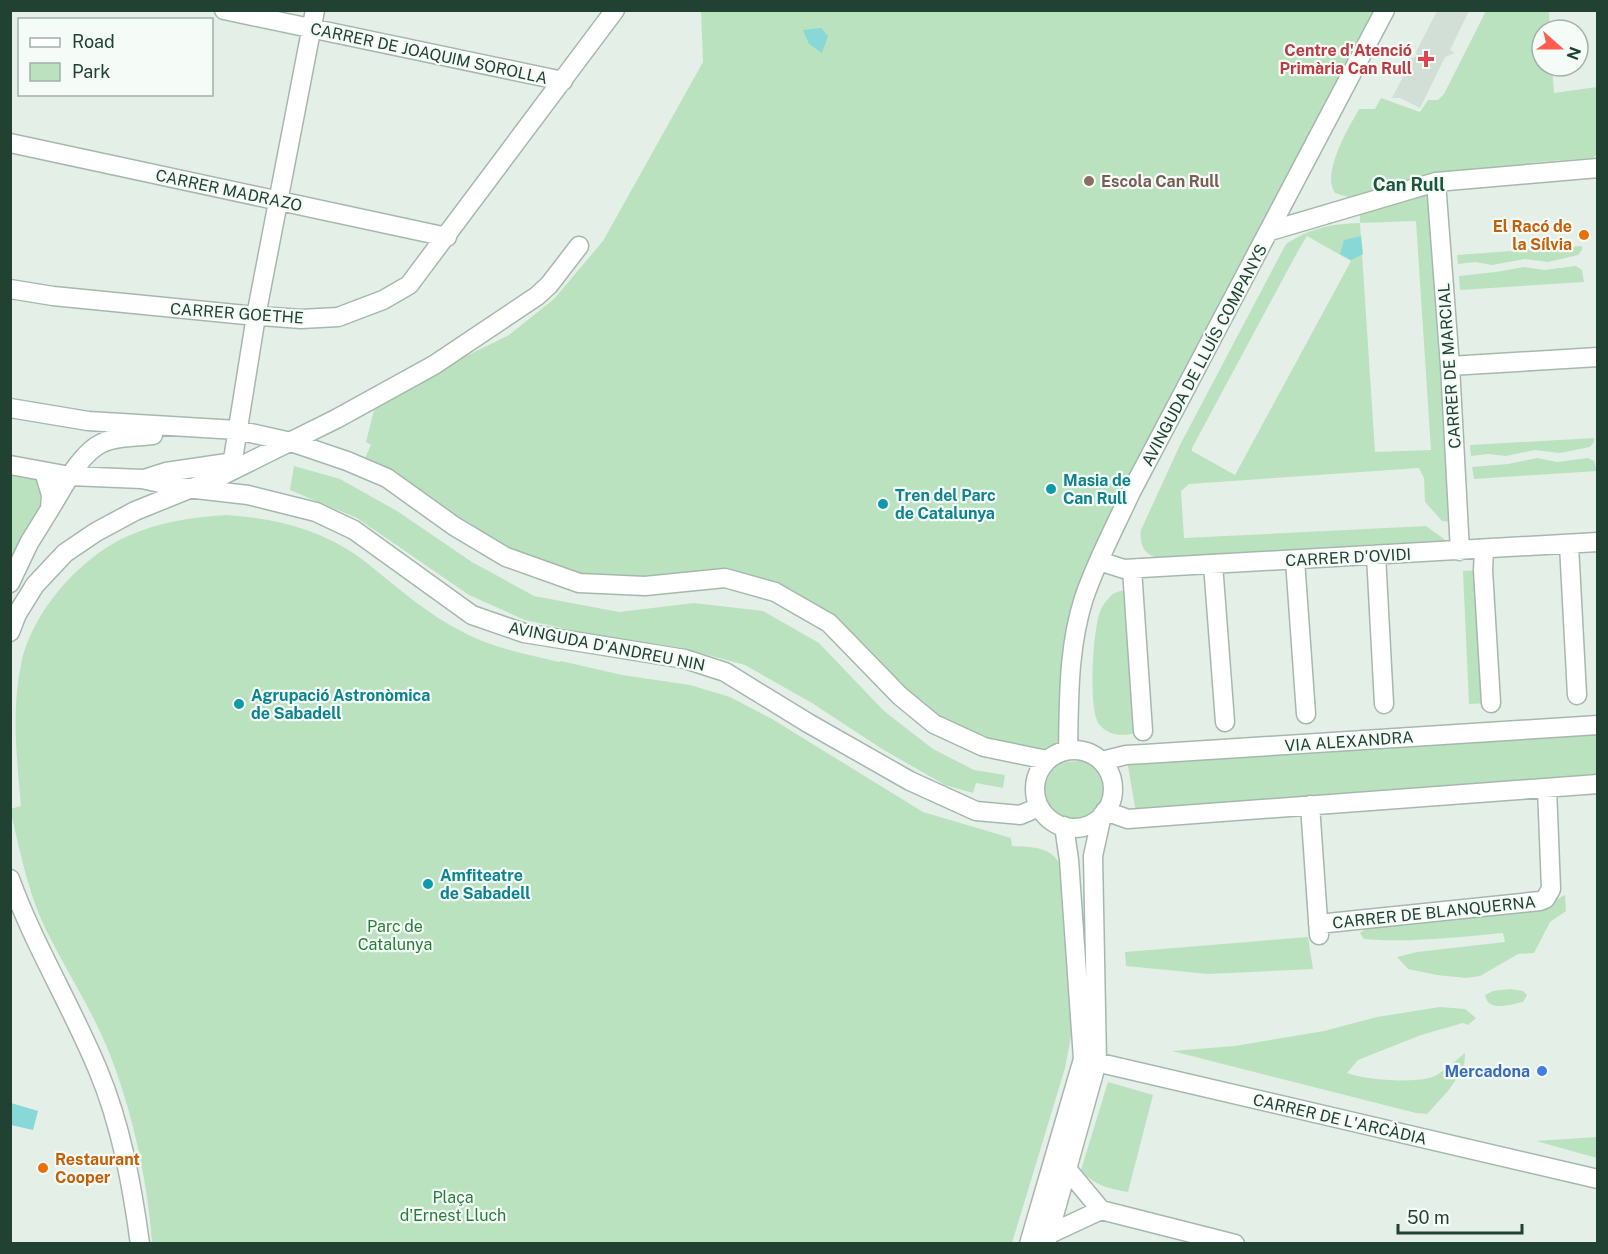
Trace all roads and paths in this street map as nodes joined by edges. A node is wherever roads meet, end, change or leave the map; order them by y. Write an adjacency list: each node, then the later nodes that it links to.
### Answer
1 (224, 10): 5 (street, CARRER DE JOAQUIM SOROLLA)
2 (315, 10): 5 (street)
3 (615, 10): 6 (street, CARRER GOETHE)
4 (1385, 10): 11 (street, AVINGUDA DE LLUÍS COMPANYS)
5 (312, 29): 6 (street, CARRER DE JOAQUIM SOROLLA); 10 (street)
6 (563, 81): 12 (street, CARRER GOETHE)
7 (10, 143): 10 (street, CARRER MADRAZO)
8 (1598, 168): 9 (street)
9 (1436, 182): 11 (street); 17 (street, CARRER DE MARCIAL)
10 (278, 201): 12 (street, CARRER MADRAZO); 15 (street)
11 (1270, 231): 37 (street, AVINGUDA DE LLUÍS COMPANYS)
12 (443, 242): 15 (street, CARRER GOETHE)
13 (579, 246): 21 (street)
14 (10, 289): 15 (street, CARRER GOETHE)
15 (256, 316): 20 (street)
16 (1598, 357): 17 (street)
17 (1450, 366): 34 (street, CARRER DE MARCIAL)
18 (10, 408): 19 (street)
19 (187, 428): 20 (street); 26 (street)
20 (237, 430): 21 (street); 23 (street)
21 (291, 442): 22 (street); 50 (street)
22 (254, 460): 23 (street); 27 (street)
23 (232, 463): 27 (street); 28 (street)
24 (10, 465): 25 (street)
25 (44, 472): 26 (street); 30 (street)
26 (70, 476): 28 (street); 30 (street)
27 (219, 477): 29 (street)
28 (142, 479): 29 (street, AVINGUDA D'ANDREU NIN)
29 (195, 488): 41 (street); 55 (street, AVINGUDA D'ANDREU NIN)
30 (50, 509): 40 (street)
31 (1598, 542): 32 (street, CARRER D'OVIDI)
32 (1569, 545): 33 (street, CARRER D'OVIDI); 42 (street)
33 (1484, 550): 34 (street, CARRER D'OVIDI); 43 (street)
34 (1460, 551): 35 (street, CARRER D'OVIDI)
35 (1376, 555): 36 (street, CARRER D'OVIDI); 44 (street)
36 (1295, 560): 38 (street, CARRER D'OVIDI); 45 (street)
37 (1099, 561): 39 (street, CARRER D'OVIDI); 49 (street, AVINGUDA DE LLUÍS COMPANYS)
38 (1213, 564): 39 (street, CARRER D'OVIDI); 46 (street)
39 (1132, 569): 48 (street)
40 (10, 583)
41 (10, 632)
42 (1577, 695)
43 (1491, 703)
44 (1384, 704)
45 (1306, 714)
46 (1225, 722)
47 (1598, 725): 51 (street, VIA ALEXANDRA)
48 (1143, 731)
49 (1068, 750): 50 (street); 51 (street)
50 (1047, 760): 55 (street)
51 (1102, 761): 56 (street)
52 (1598, 784): 53 (street)
53 (1547, 788): 54 (street); 54 (street, CARRER DE BLANQUERNA)
54 (1310, 805): 56 (street)
55 (1039, 807): 57 (street)
56 (1103, 813): 57 (street); 59 (street)
57 (1064, 826): 59 (street)
58 (10, 879): 65 (street)
59 (1090, 1061): 60 (street); 61 (street, CARRER DE L'ARCÀDIA); 64 (street)
60 (1067, 1169): 62 (street); 63 (street)
61 (1598, 1179)
62 (1101, 1210): 63 (street); 66 (street)
63 (1048, 1239): 64 (street)
64 (1029, 1243)
65 (140, 1244)
66 (1235, 1244)

